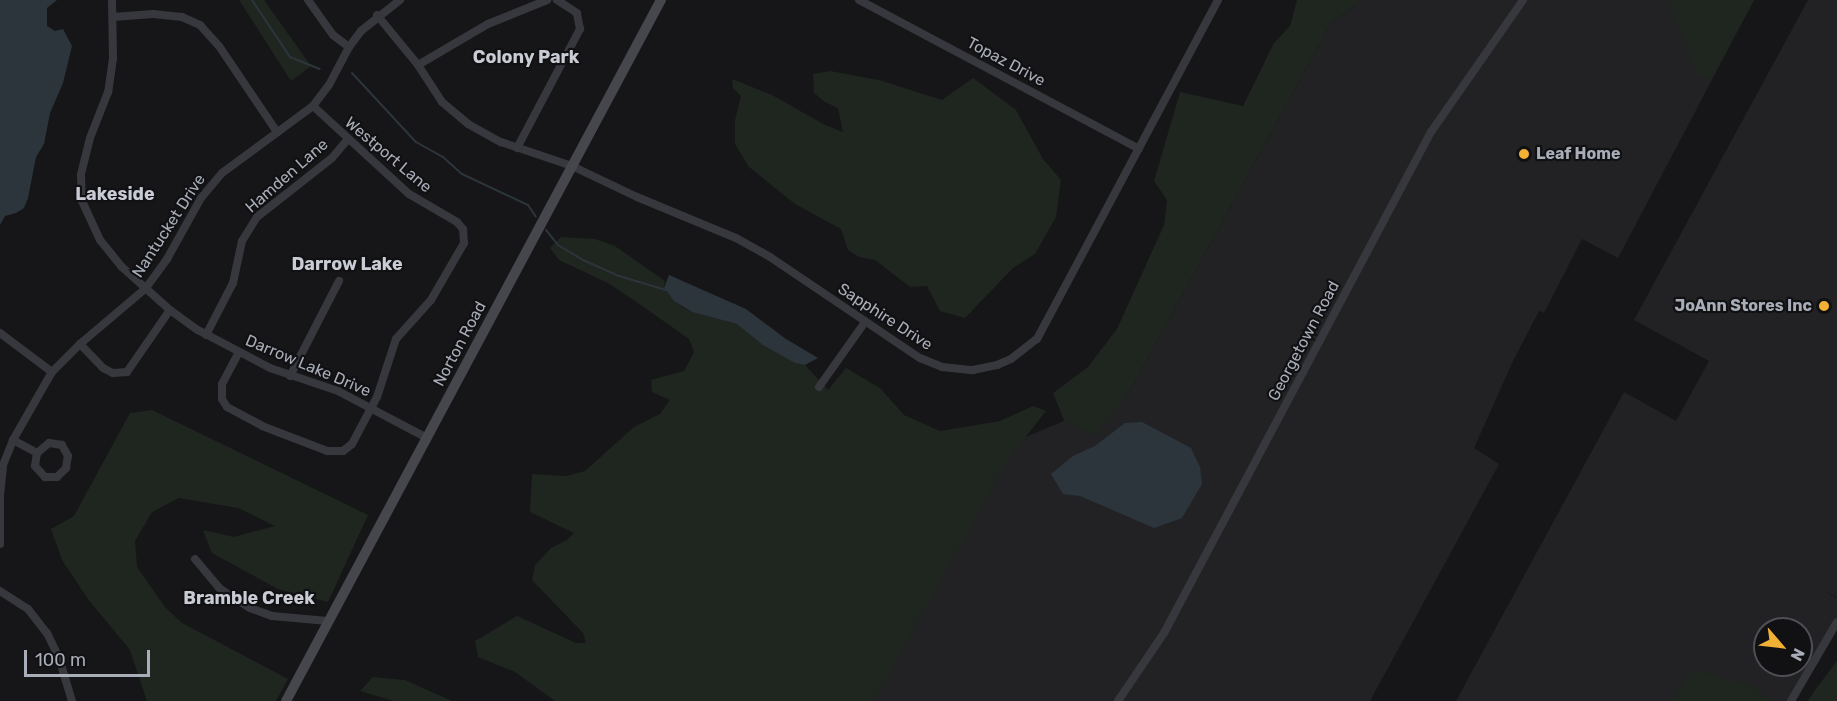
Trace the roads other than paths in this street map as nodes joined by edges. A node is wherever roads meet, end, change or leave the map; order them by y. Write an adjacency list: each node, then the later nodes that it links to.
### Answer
1 (112, 0): 11 (street, Darrow Lake Drive)
2 (308, 0): 12 (street)
3 (400, 0): 10 (street, Nantucket Drive)
4 (547, 0): 13 (street)
5 (557, 0): 17 (street)
6 (661, 0): 19 (street, Norton Road)
7 (859, 0): 18 (street, Topaz Drive)
8 (1218, 0): 18 (street, Sapphire Drive)
9 (1523, 0): 44 (street, Georgetown Road)
10 (377, 15): 12 (street, Nantucket Drive); 13 (street, Sapphire Drive)
11 (113, 17): 15 (street); 21 (street, Darrow Lake Drive)
12 (349, 47): 14 (street, Nantucket Drive)
13 (418, 65): 17 (street, Sapphire Drive)
14 (313, 106): 15 (street, Nantucket Drive); 16 (street, Westport Lane)
15 (276, 132): 21 (street, Nantucket Drive)
16 (348, 140): 25 (street, Hamden Lane); 31 (street, Westport Lane)
17 (517, 148): 19 (street, Sapphire Drive)
18 (1140, 149): 23 (street, Sapphire Drive)
19 (572, 166): 23 (street, Sapphire Drive); 32 (street, Norton Road)
20 (339, 281): 29 (street)
21 (146, 288): 22 (street, Darrow Lake Drive); 26 (street, Nantucket Drive)
22 (170, 310): 25 (street, Darrow Lake Drive); 26 (street)
23 (865, 322): 30 (street)
24 (0, 333): 28 (street)
25 (206, 335): 27 (street, Darrow Lake Drive)
26 (80, 344): 28 (street, Nantucket Drive)
27 (240, 352): 29 (street, Darrow Lake Drive); 31 (street)
28 (52, 372): 33 (street, Nantucket Drive)
29 (290, 376): 31 (street, Darrow Lake Drive)
30 (819, 387)
31 (371, 408): 32 (street, Darrow Lake Drive)
32 (427, 438): 40 (street, Norton Road)
33 (13, 440): 34 (street); 35 (street, Nantucket Drive)
34 (37, 453): 34 (street)
35 (3, 456): 36 (street, Nantucket Drive)
36 (0, 495): 37 (street, Nantucket Drive)
37 (0, 544)
38 (195, 559): 40 (street)
39 (0, 591): 42 (street)
40 (328, 621): 43 (street, Norton Road)
41 (1837, 622): 45 (street)
42 (72, 701)
43 (286, 701)
44 (1118, 701)
45 (1791, 701)

